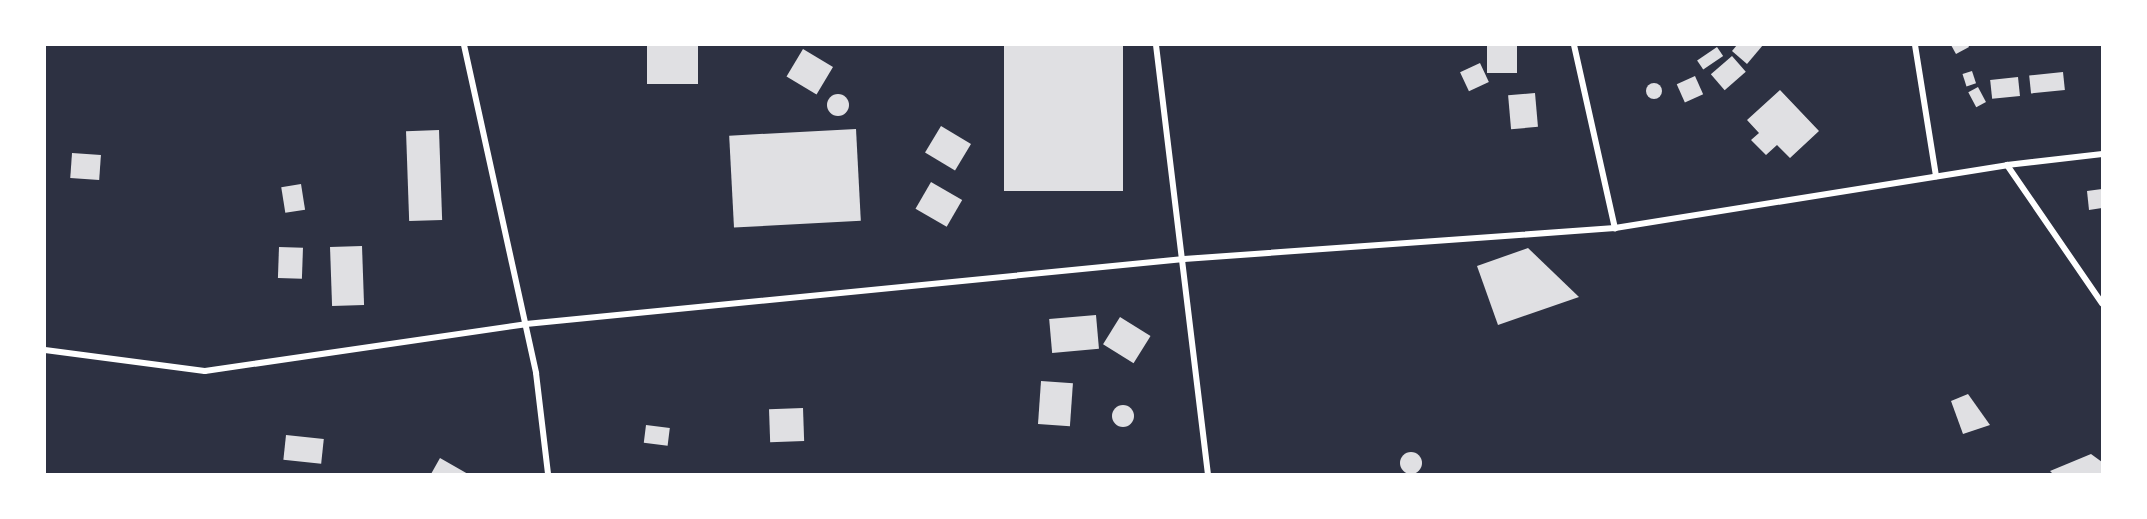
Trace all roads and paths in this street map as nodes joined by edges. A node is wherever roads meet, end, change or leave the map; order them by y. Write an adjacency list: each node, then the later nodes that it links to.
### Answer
1 (464, 45): 11 (street)
2 (1156, 45): 9 (street)
3 (1574, 45): 8 (street)
4 (1915, 45): 7 (street)
5 (2102, 154): 6 (street)
6 (2007, 165): 7 (street); 10 (street)
7 (1936, 176): 8 (street)
8 (1615, 228): 9 (street)
9 (1184, 259): 11 (street); 14 (street)
10 (2102, 303)
11 (526, 324): 12 (street); 13 (street)
12 (45, 350)
13 (548, 474)
14 (1208, 474)

